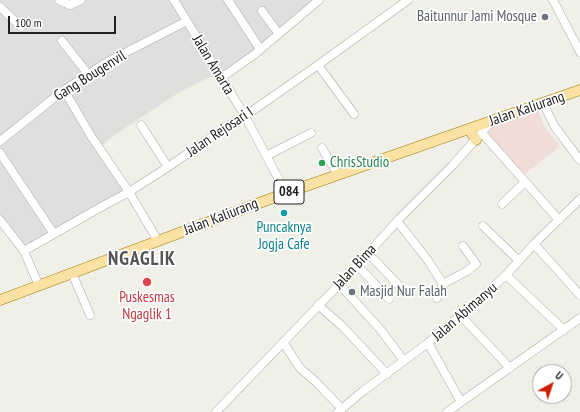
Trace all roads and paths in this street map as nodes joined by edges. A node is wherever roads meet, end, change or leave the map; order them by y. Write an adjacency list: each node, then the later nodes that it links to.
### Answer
1 (4, 0): 9 (street)
2 (59, 0): 3 (street)
3 (81, 0)
4 (174, 0): 12 (street, Jalan Amarta)
5 (228, 0): 16 (street)
6 (318, 0): 14 (street)
7 (408, 0): 18 (street, Jalan Rejosari I)
8 (553, 0): 17 (street)
9 (0, 3)
10 (0, 6): 13 (street)
11 (262, 11): 14 (street)
12 (187, 21): 19 (street, Gang Bougenvil); 20 (street, Jalan Amarta)
13 (21, 27)
14 (279, 34): 16 (street)
15 (62, 40): 19 (street)
16 (260, 49): 20 (street)
17 (580, 52)
18 (318, 65): 24 (street); 25 (street, Jalan Rejosari I)
19 (88, 74): 21 (street, Gang Bougenvil)
20 (221, 78): 25 (street, Jalan Amarta)
21 (64, 90): 31 (street, Gang Bougenvil); 39 (street)
22 (580, 90): 23 (main road, Jalan Kaliurang / 084)
23 (543, 103): 26 (main road, Jalan Kaliurang / 084); 35 (street)
24 (354, 114)
25 (245, 116): 34 (street, Jalan Amarta); 36 (street, Jalan Rejosari I)
26 (492, 121): 28 (main road, Jalan Kaliurang / 084); 30 (street, Jalan Bima)
27 (141, 125): 36 (street)
28 (469, 129): 30 (main road); 37 (main road, Jalan Kaliurang / 084)
29 (311, 133): 34 (street)
30 (479, 137): 38 (street); 45 (street, Jalan Bima)
31 (0, 142)
32 (322, 148): 37 (street)
33 (0, 152): 47 (street)
34 (266, 156): 40 (street, Jalan Amarta)
35 (580, 160)
36 (168, 167): 39 (street, Jalan Rejosari I)
37 (338, 175): 40 (main road, Jalan Kaliurang / 084)
38 (525, 182): 42 (street); 44 (street)
39 (129, 192): 47 (street, Jalan Rejosari I); 48 (street)
40 (286, 193): 48 (main road, Jalan Kaliurang / 084)
41 (580, 199): 44 (street, Jalan Abimanyu)
42 (502, 204)
43 (0, 220): 51 (street)
44 (559, 220): 49 (street, Jalan Abimanyu)
45 (397, 221): 52 (street, Jalan Bima); 58 (street)
46 (483, 226): 53 (street)
47 (54, 234): 51 (street, Jalan Rejosari I)
48 (158, 241): 55 (main road, Jalan Kaliurang / 084)
49 (534, 244): 53 (street, Jalan Abimanyu); 61 (street)
50 (463, 246): 58 (street)
51 (24, 251): 59 (street)
52 (368, 253): 54 (street, Jalan Bima); 60 (street)
53 (519, 261): 56 (street, Jalan Abimanyu)
54 (357, 265): 57 (street, Jalan Bima); 63 (street)
55 (72, 273): 59 (main road, Jalan Kaliurang / 084); 66 (street)
56 (506, 275): 67 (street, Jalan Abimanyu); 69 (street)
57 (339, 284): 65 (street, Jalan Bima); 72 (street)
58 (442, 284): 62 (street)
59 (39, 286): 64 (main road, Jalan Kaliurang / 084)
60 (405, 292)
61 (580, 294)
62 (437, 298)
63 (389, 299)
64 (0, 300)
65 (318, 305): 70 (street, Jalan Bima); 74 (street)
66 (90, 314)
67 (460, 315): 71 (street, Jalan Abimanyu); 73 (street)
68 (580, 318): 69 (street)
69 (564, 330): 73 (street)
70 (283, 342): 76 (street, Jalan Bima); 77 (street)
71 (428, 343): 72 (street, Jalan Abimanyu); 75 (street)
72 (404, 361): 74 (street, Jalan Abimanyu)
73 (510, 368): 75 (street)
74 (387, 374): 77 (street, Jalan Abimanyu)
75 (461, 402): 79 (street)
76 (226, 409): 78 (street, Jalan Bima)
77 (343, 410)
78 (216, 412)
79 (447, 412)

